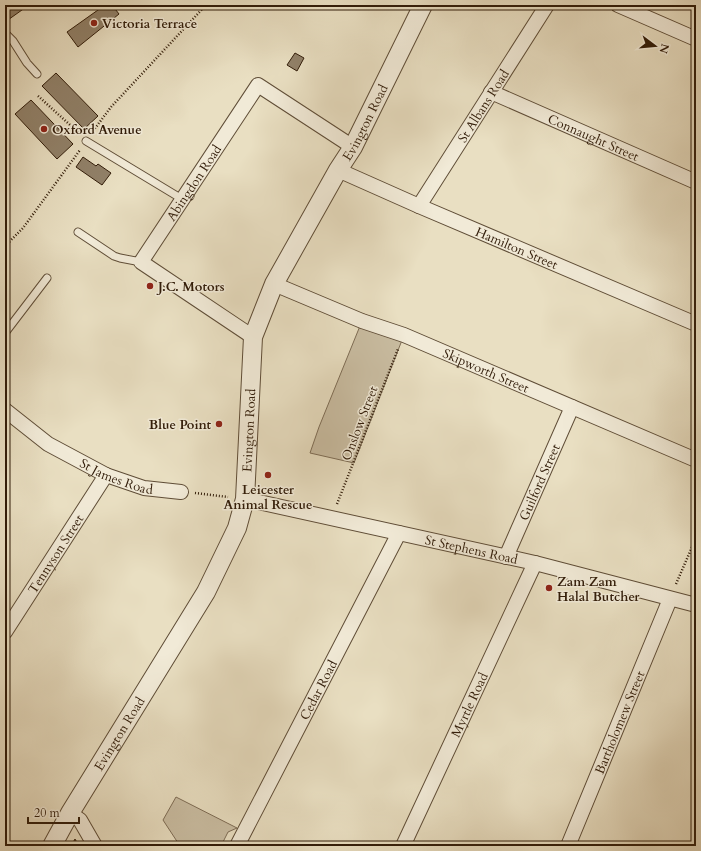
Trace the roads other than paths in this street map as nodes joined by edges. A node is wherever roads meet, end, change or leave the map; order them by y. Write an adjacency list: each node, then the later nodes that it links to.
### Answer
1 (423, 5): 9 (street, Evington Road)
2 (547, 5): 7 (street, St Albans Road)
3 (618, 5): 5 (street)
4 (5, 33): 6 (lane)
5 (696, 39)
6 (37, 74)
7 (491, 92): 11 (street, Connaught Street); 13 (street, St Albans Road)
8 (86, 141): 12 (lane)
9 (353, 147): 10 (street, Evington Road); 12 (street, Abingdon Road)
10 (338, 170): 13 (street, Hamilton Street); 17 (street, Evington Road)
11 (696, 182)
12 (182, 199): 15 (street, Abingdon Road)
13 (419, 206): 18 (street, Hamilton Street)
14 (78, 232): 15 (lane)
15 (141, 262): 20 (street)
16 (47, 278): 19 (lane)
17 (274, 284): 20 (street, Evington Road); 21 (street, Skipworth Street)
18 (696, 324)
19 (5, 333)
20 (253, 337): 26 (street, Evington Road)
21 (572, 407): 23 (street, Skipworth Street); 28 (street, Guilford Street)
22 (5, 410): 24 (street, St James Road)
23 (696, 460)
24 (106, 475): 25 (street, St James Road); 32 (street, Tennyson Street)
25 (180, 492)
26 (245, 499): 27 (street, St Stephens Road); 33 (street, Evington Road)
27 (399, 533): 28 (street, St Stephens Road); 36 (street, Cedar Road)
28 (506, 557): 29 (street, St Stephens Road)
29 (535, 563): 30 (street, St Stephens Road); 37 (street, Myrtle Road)
30 (670, 599): 31 (street, St Stephens Road); 38 (street, Bartholomew Street)
31 (696, 605)
32 (5, 632)
33 (70, 813): 34 (street, Evington Road); 35 (street)
34 (52, 846)
35 (95, 846)
36 (237, 846)
37 (403, 846)
38 (568, 846)

